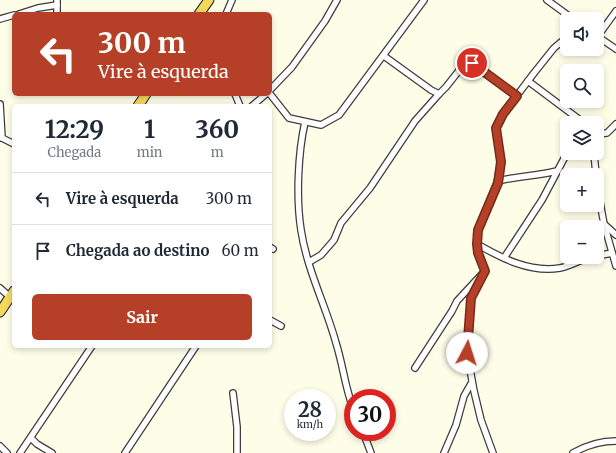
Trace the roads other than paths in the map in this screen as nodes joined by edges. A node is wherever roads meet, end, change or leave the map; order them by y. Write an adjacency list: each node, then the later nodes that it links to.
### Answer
1 (209, 0): 9 (highway)
2 (232, 0): 10 (street)
3 (337, 0): 20 (street)
4 (424, 0): 18 (street)
5 (547, 0): 11 (street)
6 (57, 3): 8 (street)
7 (616, 11): 14 (street)
8 (25, 12)
9 (200, 12)
10 (227, 12)
11 (563, 12)
12 (12, 16): 13 (street)
13 (0, 19)
14 (604, 27)
15 (604, 41): 17 (street)
16 (560, 43): 19 (street)
17 (616, 49)
18 (384, 56): 21 (street); 28 (street)
19 (528, 81): 24 (street); 27 (street)
20 (272, 88)
21 (439, 94): 24 (street); 42 (street)
22 (264, 96): 26 (street)
23 (272, 96): 28 (street)
24 (517, 96): 35 (street)
25 (0, 104): 31 (street)
26 (254, 104)
27 (575, 116)
28 (306, 122): 42 (street)
29 (616, 124): 30 (street)
30 (604, 133)
31 (1, 138): 32 (street)
32 (12, 143)
33 (563, 160): 34 (street)
34 (557, 171): 35 (street); 41 (street)
35 (498, 181): 38 (street)
36 (604, 224): 37 (street); 39 (street)
37 (616, 235)
38 (477, 244): 41 (street); 45 (street)
39 (612, 253): 40 (street); 44 (street)
40 (604, 255)
41 (504, 258): 43 (street)
42 (309, 262): 55 (street)
43 (571, 264)
44 (616, 266)
45 (485, 271): 53 (street); 54 (street)
46 (0, 288): 47 (street)
47 (12, 294): 48 (highway)
48 (0, 312)
49 (272, 321): 50 (street)
50 (281, 326)
51 (91, 348): 57 (street)
52 (195, 348): 65 (street)
53 (415, 368)
54 (472, 382): 67 (street); 68 (street)
55 (347, 389)
56 (233, 393): 66 (street)
57 (31, 438): 63 (street); 64 (street)
58 (366, 441): 61 (street)
59 (616, 441): 69 (street)
60 (0, 446): 62 (street)
61 (369, 452)
62 (7, 453)
63 (20, 453)
64 (52, 453)
65 (125, 453)
66 (237, 453)
67 (444, 453)
68 (492, 453)
69 (573, 453)

